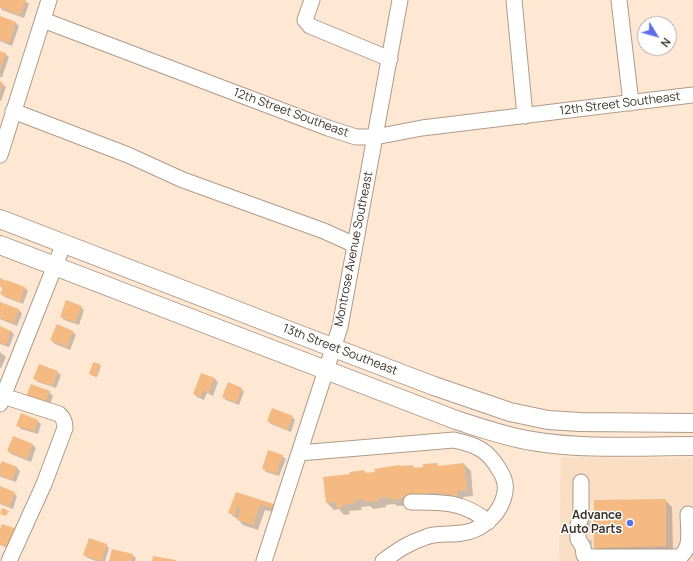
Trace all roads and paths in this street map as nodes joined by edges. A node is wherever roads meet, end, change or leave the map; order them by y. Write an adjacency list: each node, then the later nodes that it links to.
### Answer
1 (49, 0): 6 (street)
2 (312, 0): 7 (street)
3 (400, 0): 7 (street, Montrose Avenue Southeast)
4 (514, 0): 11 (street)
5 (619, 0): 9 (street)
6 (43, 20): 10 (street); 12 (street, 12th Street Southeast)
7 (390, 59): 12 (street, Montrose Avenue Southeast)
8 (693, 95): 9 (street, 12th Street Southeast)
9 (631, 104): 11 (street, 12th Street Southeast)
10 (13, 111): 13 (street); 17 (street)
11 (525, 116): 12 (street, 12th Street Southeast)
12 (375, 137): 17 (street, Montrose Avenue Southeast)
13 (0, 155)
14 (0, 219): 15 (main road, 13th Street Southeast)
15 (64, 244): 18 (street); 19 (main road, 13th Street Southeast)
16 (0, 245): 18 (main road, 13th Street Southeast)
17 (355, 245): 19 (street, Montrose Avenue Southeast)
18 (55, 265): 20 (main road, 13th Street Southeast); 21 (street)
19 (334, 348): 20 (street, Montrose Avenue Southeast); 22 (main road, 13th Street Southeast)
20 (326, 370): 23 (main road, 13th Street Southeast); 24 (street, Montrose Avenue Southeast)
21 (2, 400): 29 (street)
22 (693, 423)
23 (693, 446)
24 (299, 453): 28 (street); 30 (street, Montrose Avenue Southeast)
25 (581, 482): 27 (street)
26 (411, 502): 28 (street)
27 (688, 514)
28 (488, 522): 31 (street)
29 (9, 561)
30 (264, 561)
31 (384, 561)

